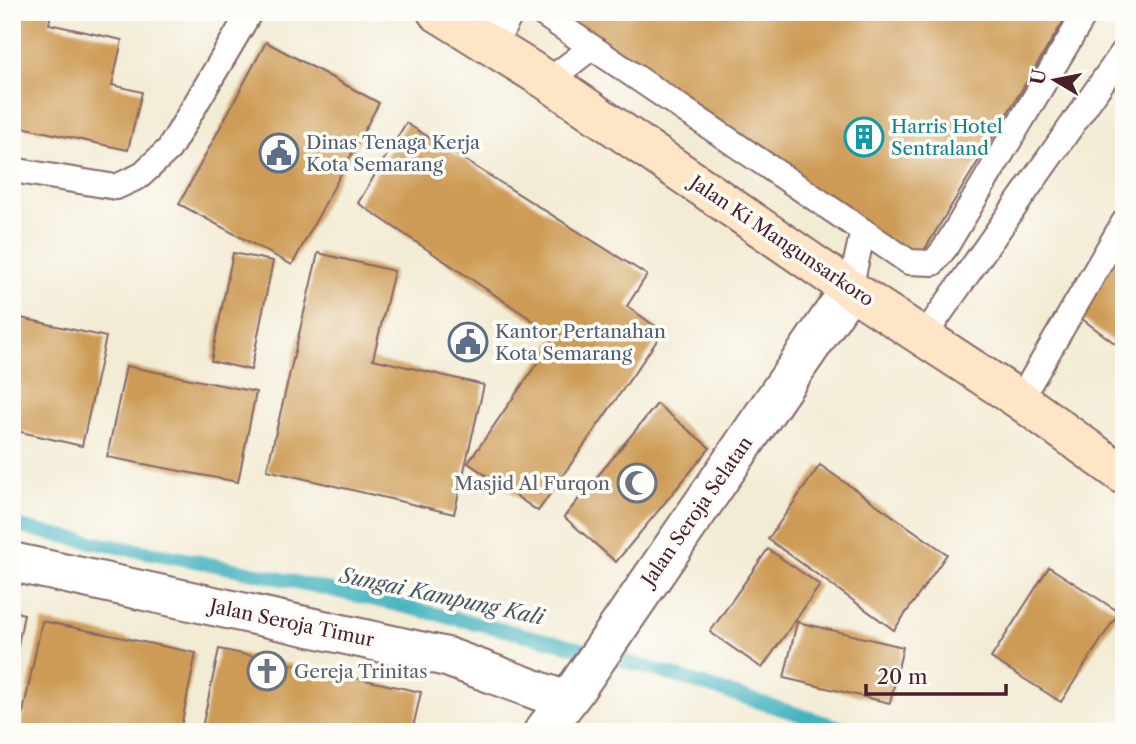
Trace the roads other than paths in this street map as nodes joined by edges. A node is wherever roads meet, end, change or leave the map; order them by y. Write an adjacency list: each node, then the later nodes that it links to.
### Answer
1 (250, 12): 9 (lane)
2 (437, 12): 5 (main road, Jalan Ki Mangunsarkoro)
3 (540, 12): 6 (lane)
4 (1086, 12): 11 (lane)
5 (495, 27): 8 (main road, Jalan Ki Mangunsarkoro)
6 (591, 48): 8 (lane); 11 (lane)
7 (1124, 51): 13 (lane)
8 (548, 81): 12 (main road, Jalan Ki Mangunsarkoro)
9 (12, 170)
10 (1124, 222): 14 (lane)
11 (863, 231): 12 (lane)
12 (850, 289): 13 (main road, Jalan Ki Mangunsarkoro); 17 (street, Jalan Seroja Selatan)
13 (924, 336): 14 (main road, Jalan Ki Mangunsarkoro)
14 (1020, 400): 15 (main road, Jalan Ki Mangunsarkoro)
15 (1122, 471)
16 (12, 562): 17 (street, Jalan Seroja Timur)
17 (572, 694): 18 (street, Jalan Seroja Selatan)
18 (543, 732)

